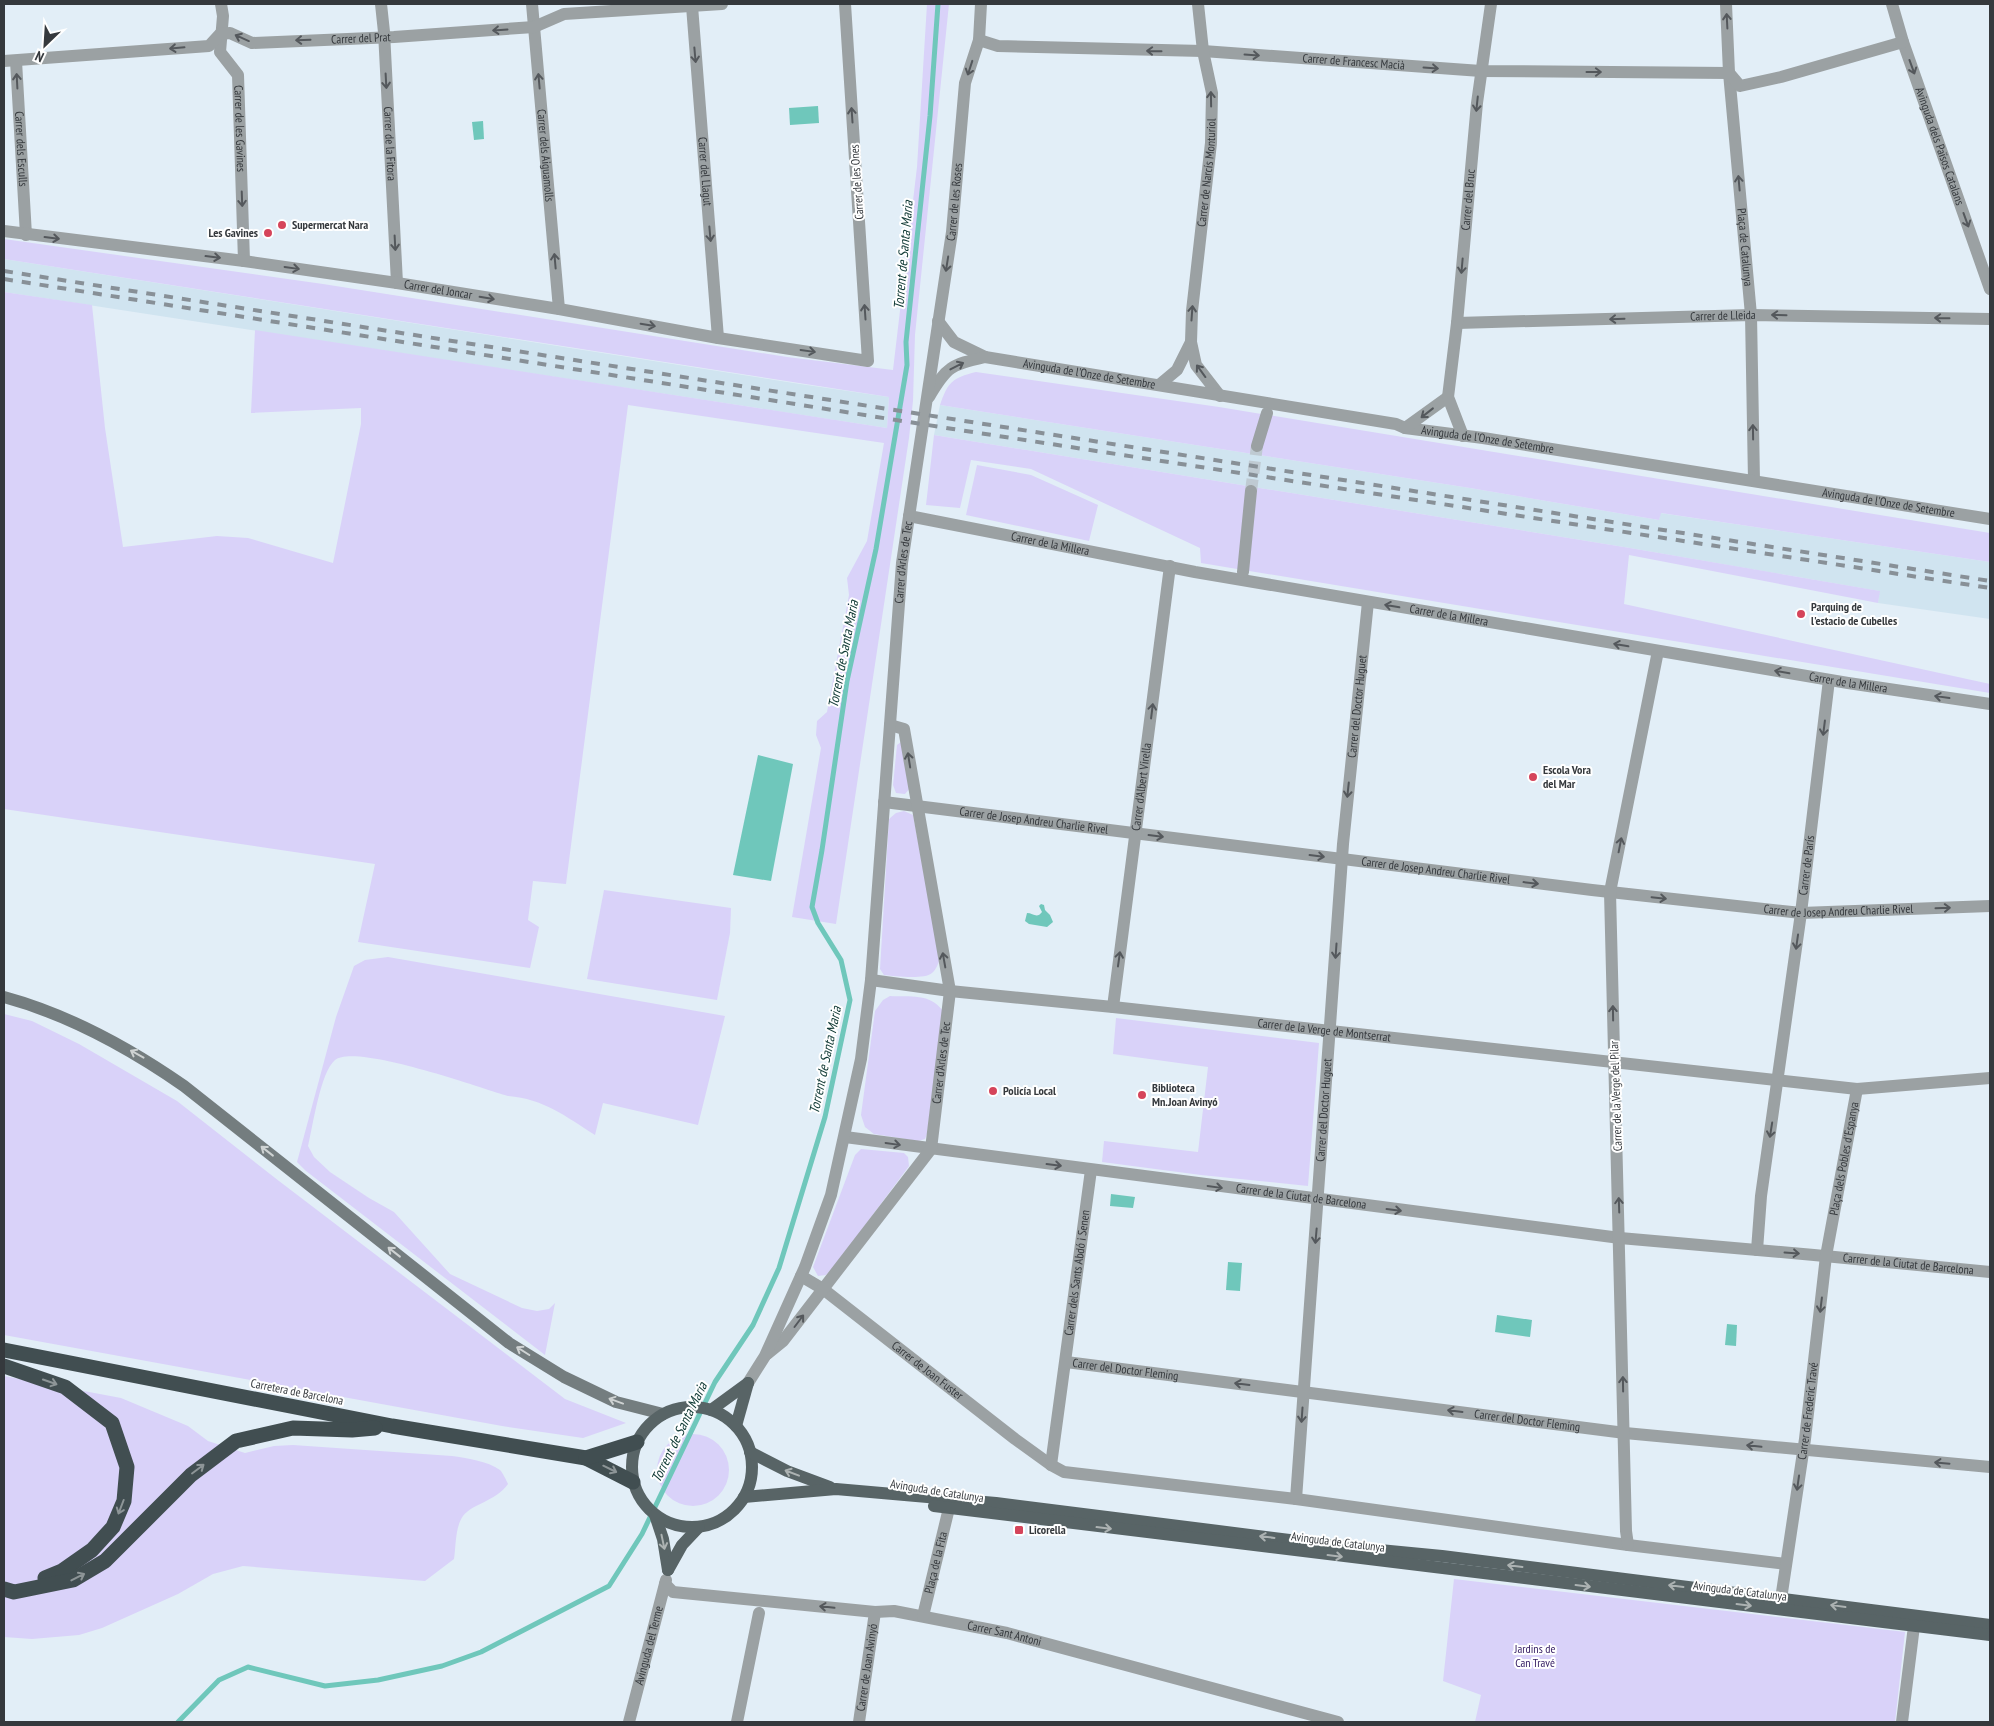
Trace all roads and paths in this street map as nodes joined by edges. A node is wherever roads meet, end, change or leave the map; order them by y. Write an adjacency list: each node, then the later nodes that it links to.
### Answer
1 (221, 4): 13 (street, Carrer de les Gavines)
2 (381, 4): 14 (street, Carrer de la Fitora)
3 (532, 4): 12 (street, Carrer dels Aiguamolls)
4 (722, 4): 11 (street, Carrer del Prat)
5 (845, 4): 34 (street, Carrer de les Ones, one-way to 5)
6 (981, 4): 15 (street, Carrer de les Roses)
7 (1198, 4): 17 (street, Carrer de Narcís Monturiol)
8 (1491, 4): 19 (street, Carrer del Bruc)
9 (1726, 4): 20 (street, Plaça de Catalunya, one-way to 9)
10 (1892, 4): 16 (street, Avinguda dels Països Catalans)
11 (692, 6): 12 (street, Carrer del Prat); 31 (street, Carrer del Llagut, one-way to 31)
12 (534, 27): 14 (street, Carrer del Prat, one-way to 14); 26 (street, Carrer dels Aiguamolls, one-way to 12)
13 (220, 34): 14 (street, Carrer del Prat, one-way to 13); 18 (street, one-way to 18); 23 (street, Carrer de les Gavines, one-way to 23)
14 (384, 35): 24 (street, Carrer de la Fitora, one-way to 24)
15 (979, 40): 17 (street, Carrer de Francesc Macià, one-way to 15); 29 (street, Carrer de les Roses, one-way to 29)
16 (1902, 42): 20 (street); 25 (street, Avinguda dels Països Catalans, one-way to 25)
17 (1203, 51): 19 (street, Carrer de Francesc Macià, one-way to 19); 32 (street, Carrer de Narcís Monturiol, one-way to 17)
18 (10, 61): 22 (street, Carrer dels Esculls, one-way to 18)
19 (1481, 71): 20 (street, Carrer de Francesc Macià, one-way to 20); 30 (street, Carrer del Bruc, one-way to 30)
20 (1729, 73): 27 (street, Plaça de Catalunya, one-way to 20)
21 (4, 231): 22 (street, Carrer del Joncar)
22 (26, 235): 23 (street, Carrer del Joncar, one-way to 23)
23 (244, 261): 24 (street, Carrer del Joncar, one-way to 24)
24 (398, 283): 26 (street, Carrer del Joncar, one-way to 26)
25 (1990, 289)
26 (560, 309): 31 (street, Carrer del Joncar, one-way to 31)
27 (1752, 315): 28 (street, Carrer de Lleida, one-way to 27); 30 (street, Carrer de Lleida, one-way to 30); 43 (street, Plaça de Catalunya, one-way to 27)
28 (1990, 320)
29 (938, 321): 33 (street, Avinguda de l'Onze de Setembre); 38 (street, Carrer de les Roses)
30 (1456, 323): 37 (street, Carrer del Bruc)
31 (718, 338): 34 (street, Carrer del Joncar, one-way to 34)
32 (1191, 342): 35 (street, Carrer de Narcís Monturiol); 36 (street, Carrer de Narcís Monturiol, one-way to 32)
33 (985, 357): 35 (street, Avinguda de l'Onze de Setembre); 38 (street, Avinguda de l'Onze de Setembre, one-way to 33)
34 (868, 361)
35 (1159, 385): 36 (street, Avinguda de l'Onze de Setembre)
36 (1220, 396): 40 (street, Avinguda de l'Onze de Setembre)
37 (1448, 397): 40 (street, one-way to 40); 41 (street, Carrer del Bruc)
38 (926, 401): 45 (street, Carrer d'Arles de Tec)
39 (1267, 413): 42 (street)
40 (1405, 428): 41 (street, Avinguda de l'Onze de Setembre)
41 (1463, 436): 43 (street, Avinguda de l'Onze de Setembre)
42 (1257, 446)
43 (1754, 481): 46 (street, Avinguda de l'Onze de Setembre)
44 (1252, 491): 48 (street)
45 (909, 516): 47 (street, Carrer de la Millera); 53 (street, Carrer d'Arles de Tec)
46 (1990, 519)
47 (1170, 566): 49 (street, Carrer de la Millera); 56 (street, Carrer d'Albert Virella, one-way to 47)
48 (1243, 572)
49 (1368, 602): 50 (street, Carrer de la Millera, one-way to 49); 57 (street, Carrer del Doctor Huguet, one-way to 57)
50 (1658, 651): 51 (street, Carrer de la Millera, one-way to 50); 58 (street, Carrer de la Verge del Pilar, one-way to 50)
51 (1829, 680): 52 (street, Carrer de la Millera, one-way to 51); 60 (street, Carrer de París, one-way to 60)
52 (1990, 704)
53 (890, 725): 54 (street, Carrer d'Arles de Tec); 55 (street, Carrer d'Arles de Tec, one-way to 53)
54 (884, 802): 55 (street, Carrer de Josep Andreu Charlie Rivel); 61 (street, Carrer d'Arles de Tec)
55 (916, 806): 56 (street, Carrer de Josep Andreu Charlie Rivel); 62 (street, Carrer d'Arles de Tec, one-way to 55)
56 (1136, 833): 57 (street, Carrer de Josep Andreu Charlie Rivel, one-way to 57); 64 (street, Carrer d'Albert Virella, one-way to 56)
57 (1342, 859): 58 (street, Carrer de Josep Andreu Charlie Rivel, one-way to 58); 65 (street, Carrer del Doctor Huguet, one-way to 65)
58 (1610, 892): 60 (street, Carrer de Josep Andreu Charlie Rivel, one-way to 60); 66 (street, Carrer de la Verge del Pilar, one-way to 58)
59 (1990, 906): 60 (street, Carrer de Josep Andreu Charlie Rivel, one-way to 59)
60 (1801, 913): 68 (street, Carrer de París, one-way to 68)
61 (872, 980): 62 (street, Carrer de la Verge de Montserrat); 70 (street, Carrer d'Arles de Tec)
62 (950, 991): 64 (street, Carrer de la Verge de Montserrat); 71 (street, Carrer d'Arles de Tec)
63 (4, 997): 87 (main road, one-way to 63)
64 (1112, 1007): 65 (street, Carrer de la Verge de Montserrat)
65 (1330, 1032): 66 (street, Carrer de la Verge de Montserrat); 73 (street, Carrer del Doctor Huguet)
66 (1615, 1062): 68 (street, Carrer de la Verge de Montserrat); 74 (street, Carrer de la Verge del Pilar, one-way to 66)
67 (1990, 1078): 69 (street)
68 (1778, 1082): 69 (street, Plaça dels Pobles d'Espanya); 75 (street, one-way to 75)
69 (1857, 1089): 76 (street, Plaça dels Pobles d'Espanya)
70 (845, 1137): 71 (street, Carrer de la Ciutat de Barcelona, one-way to 71); 78 (street, Carrer d'Arles de Tec)
71 (931, 1149): 72 (street, Carrer de la Ciutat de Barcelona, one-way to 72); 79 (street, Carrer d'Arles de Tec)
72 (1091, 1170): 73 (street, Carrer de la Ciutat de Barcelona, one-way to 73); 82 (street, Carrer dels Sants Abdó i Senen)
73 (1318, 1200): 74 (street, Carrer de la Ciutat de Barcelona, one-way to 74); 85 (street, Carrer del Doctor Huguet, one-way to 85)
74 (1620, 1238): 75 (street, Carrer de la Ciutat de Barcelona); 90 (street, Carrer de la Verge del Pilar, one-way to 74)
75 (1757, 1250): 76 (street, one-way to 76)
76 (1826, 1256): 77 (street, Carrer de la Ciutat de Barcelona); 92 (street, Carrer de Frederic Travé, one-way to 92)
77 (1990, 1272)
78 (801, 1276): 79 (street, Carrer de Joan Fuster); 81 (street, Carrer d'Arles de Tec)
79 (823, 1289): 81 (street, Carrer d'Arles de Tec, one-way to 79); 95 (street, Carrer de Joan Fuster)
80 (4, 1350): 88 (highway, Carretera de Barcelona)
81 (765, 1356): 84 (street, Carrer d'Arles de Tec)
82 (1066, 1362): 85 (street, Carrer del Doctor Fleming, one-way to 82); 95 (street, Carrer dels Sants Abdó i Senen)
83 (4, 1366): 109 (highway, one-way to 109)
84 (748, 1383): 86 (main road); 89 (main road)
85 (1304, 1392): 90 (street, Carrer del Doctor Fleming, one-way to 85); 101 (street, Carrer del Doctor Huguet, one-way to 101)
86 (711, 1410): 87 (main road); 89 (main road)
87 (663, 1414): 91 (main road)
88 (392, 1426): 94 (highway, Carretera de Barcelona); 109 (highway, one-way to 88)
89 (736, 1426): 93 (main road)
90 (1625, 1433): 92 (street, Carrer del Doctor Fleming, one-way to 90); 105 (street, Carrer de la Verge del Pilar)
91 (636, 1442): 94 (highway); 97 (main road)
92 (1803, 1451): 96 (street, Carrer del Doctor Fleming, one-way to 92); 106 (street, Carrer de Frederic Travé, one-way to 106)
93 (750, 1452): 98 (main road, one-way to 93); 100 (main road)
94 (586, 1458): 97 (highway, one-way to 97)
95 (1051, 1466): 101 (street)
96 (1990, 1468)
97 (633, 1482): 103 (main road)
98 (836, 1489): 99 (main road); 100 (main road)
99 (875, 1494): 102 (main road, Avinguda de Catalunya); 110 (main road, Avinguda de Catalunya, one-way to 99)
100 (744, 1496): 104 (main road)
101 (1296, 1499): 105 (street)
102 (949, 1508): 113 (street, Plaça de la Fita); 115 (main road, Avinguda de Catalunya, one-way to 115)
103 (653, 1513): 104 (main road); 107 (main road, one-way to 107)
104 (699, 1527): 107 (main road)
105 (1628, 1545): 106 (street)
106 (1786, 1564): 110 (street, Carrer de Frederic Travé)
107 (668, 1570): 108 (street, Avinguda del Terme)
108 (665, 1584): 111 (street, Carrer Sant Antoni, one-way to 108); 117 (street, Avinguda del Terme)
109 (9, 1591)
110 (1781, 1598): 114 (main road, Avinguda de Catalunya, one-way to 110)
111 (875, 1612): 113 (street, Carrer Sant Antoni); 119 (street, Carrer de Joan Avinyó)
112 (759, 1613): 118 (street)
113 (923, 1616): 120 (street, Carrer Sant Antoni)
114 (1990, 1625)
115 (1914, 1626): 116 (main road, Avinguda de Catalunya); 121 (street)
116 (1990, 1635)
117 (629, 1722)
118 (737, 1722)
119 (859, 1722)
120 (1338, 1722)
121 (1902, 1722)

